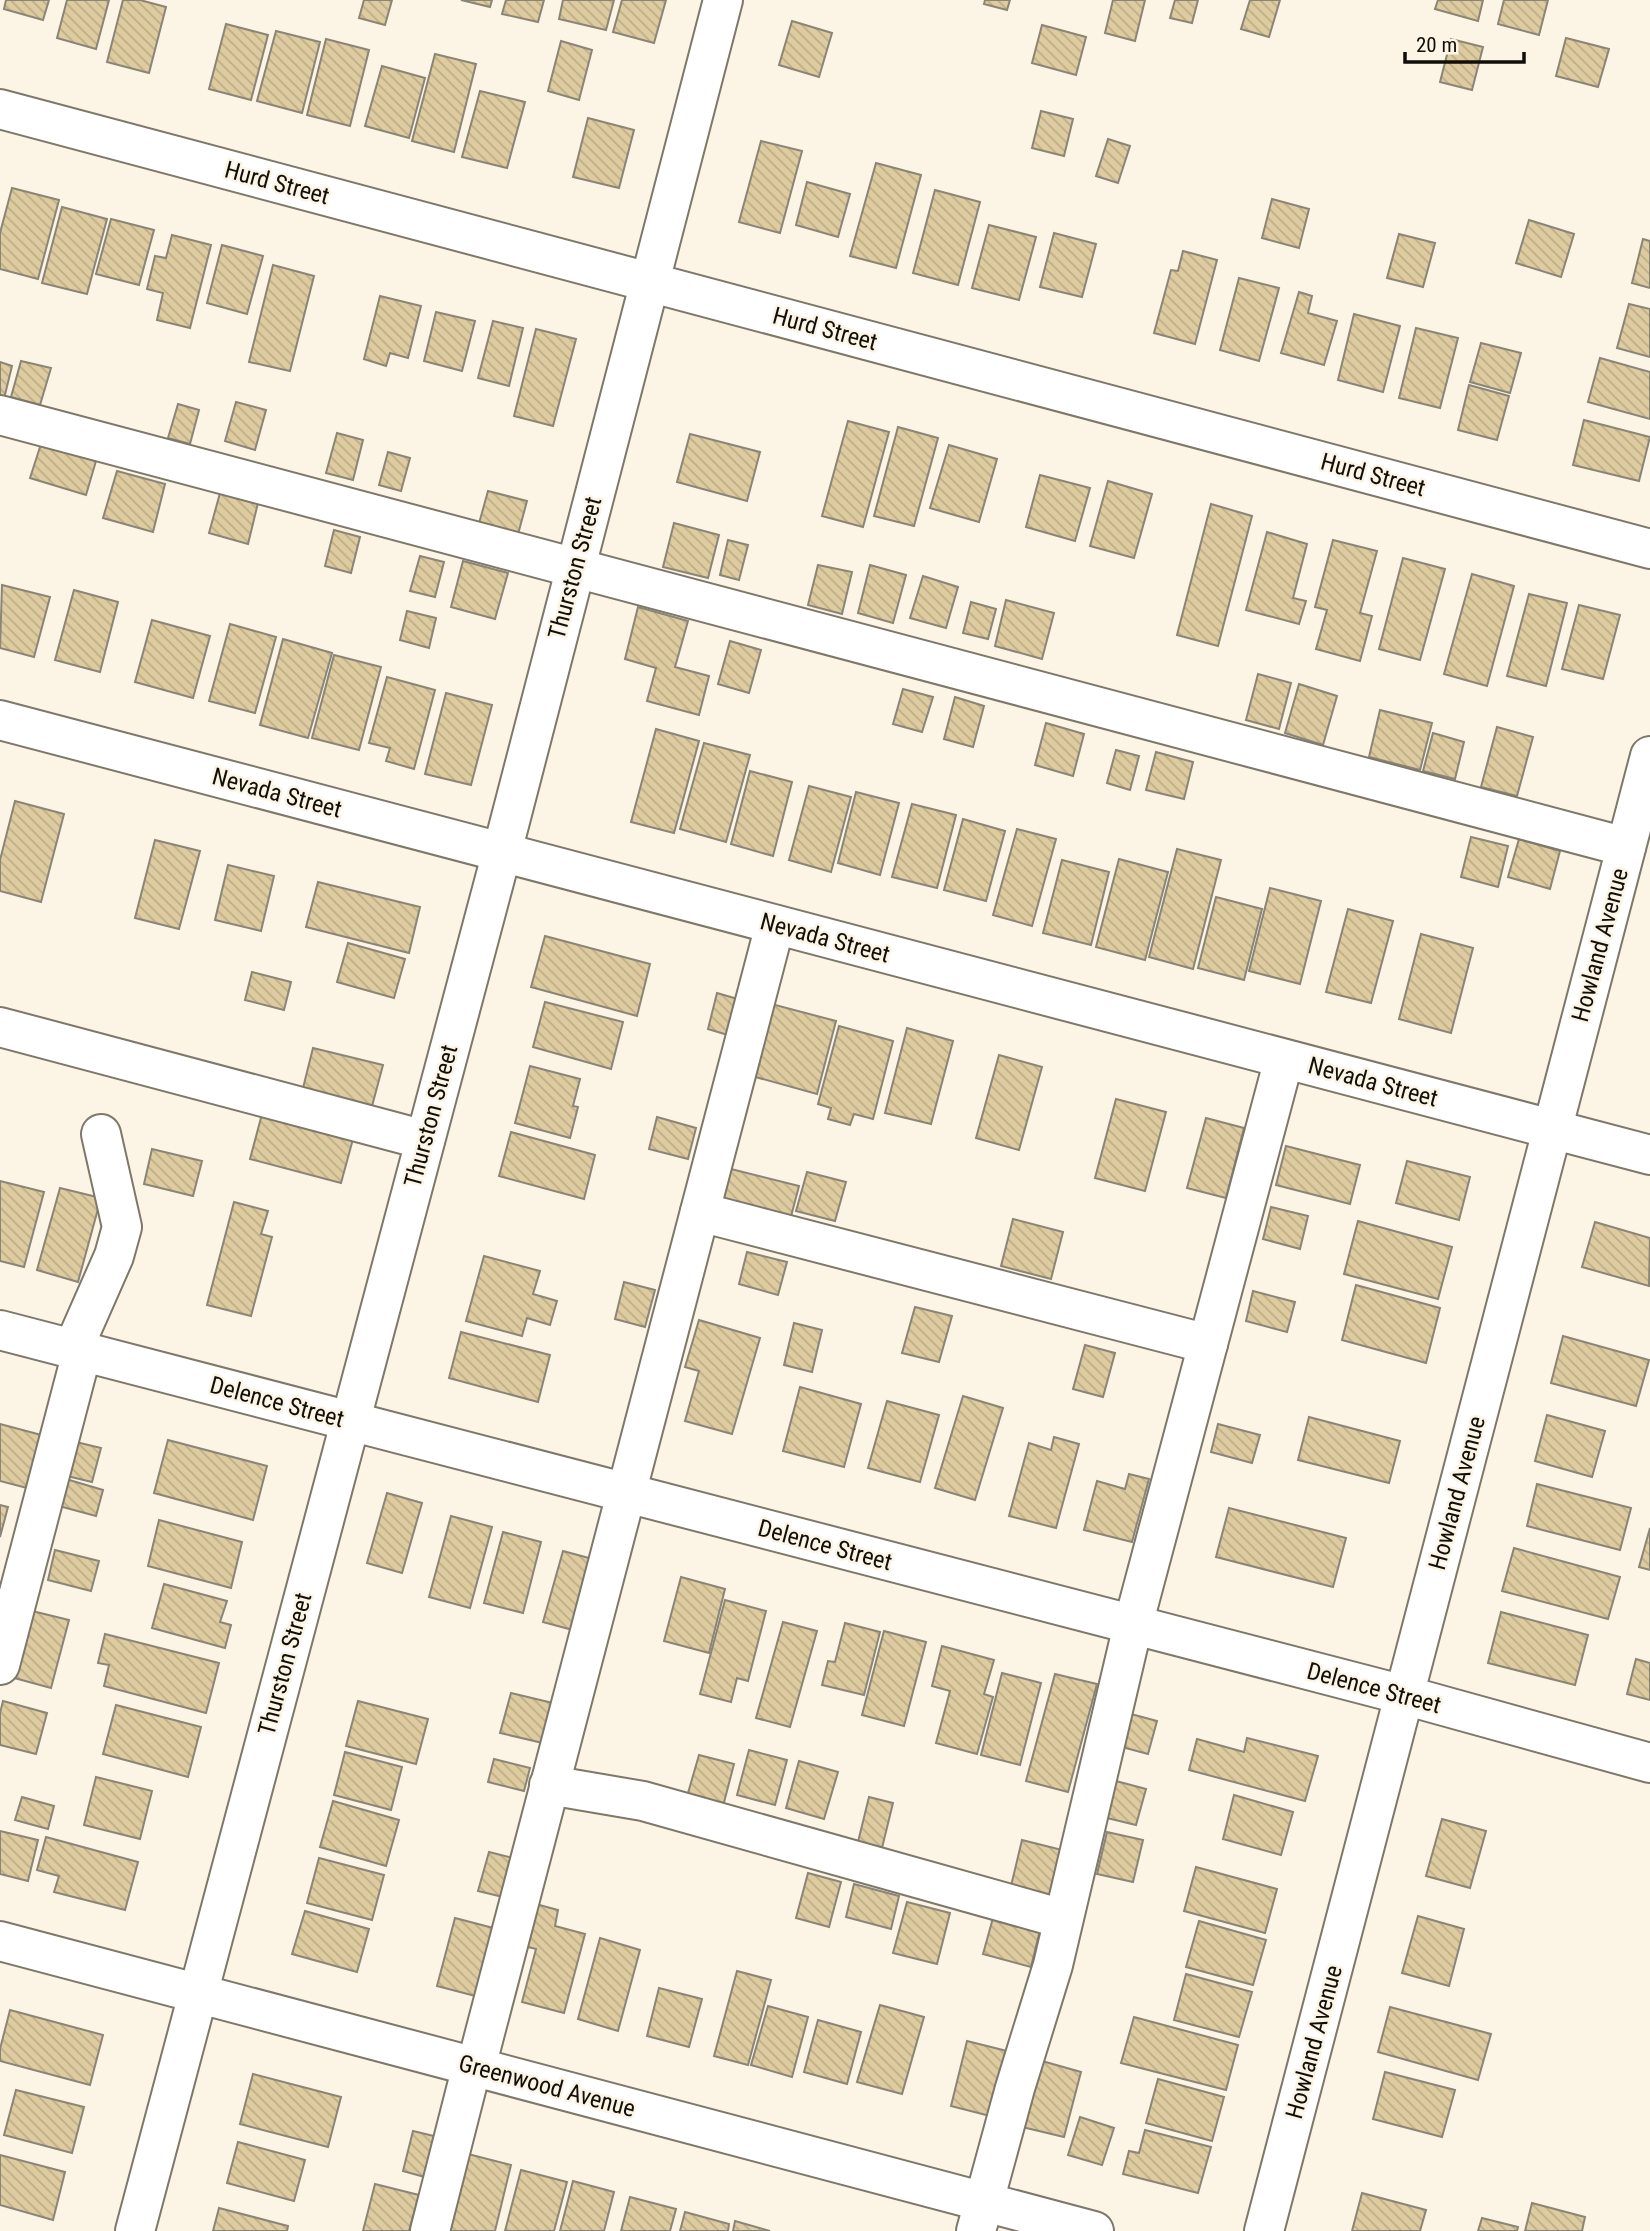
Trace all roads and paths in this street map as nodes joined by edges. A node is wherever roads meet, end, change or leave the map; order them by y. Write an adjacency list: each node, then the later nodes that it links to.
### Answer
1 (723, 0): 3 (street, Thurston Street)
2 (0, 109): 3 (street, Hurd Street)
3 (649, 282): 5 (street, Hurd Street); 6 (street, Thurston Street)
4 (0, 415): 6 (street)
5 (1650, 549)
6 (575, 569): 9 (street); 10 (street, Thurston Street)
7 (0, 720): 10 (street, Nevada Street)
8 (1650, 756): 9 (street, Howland Avenue)
9 (1626, 848): 14 (street, Howland Avenue)
10 (502, 852): 11 (street, Nevada Street); 16 (street, Thurston Street)
11 (775, 925): 13 (street, Nevada Street); 18 (street)
12 (0, 1027): 16 (street)
13 (1284, 1059): 14 (street, Nevada Street); 20 (street)
14 (1552, 1129): 17 (street, Nevada Street); 26 (street, Howland Avenue)
15 (101, 1134): 21 (street)
16 (425, 1140): 22 (street, Thurston Street)
17 (1650, 1155)
18 (700, 1212): 20 (street); 23 (street)
19 (0, 1330): 21 (street, Delence Street)
20 (1208, 1344): 24 (street)
21 (78, 1350): 22 (street, Delence Street); 25 (street)
22 (349, 1421): 23 (street, Delence Street); 31 (street, Thurston Street)
23 (627, 1493): 24 (street, Delence Street); 28 (street)
24 (1133, 1625): 26 (street, Delence Street); 29 (street)
25 (2, 1652)
26 (1404, 1695): 27 (street, Delence Street); 37 (street, Howland Avenue)
27 (1650, 1763)
28 (549, 1785): 29 (street); 32 (street)
29 (1063, 1919): 33 (street)
30 (0, 1941): 31 (street, Greenwood Avenue)
31 (198, 1994): 32 (street, Greenwood Avenue); 34 (street, Thurston Street)
32 (474, 2067): 33 (street, Greenwood Avenue); 35 (street)
33 (979, 2216): 36 (street, Greenwood Avenue)
34 (135, 2231)
35 (429, 2231)
36 (1094, 2231)
37 (1264, 2231)

